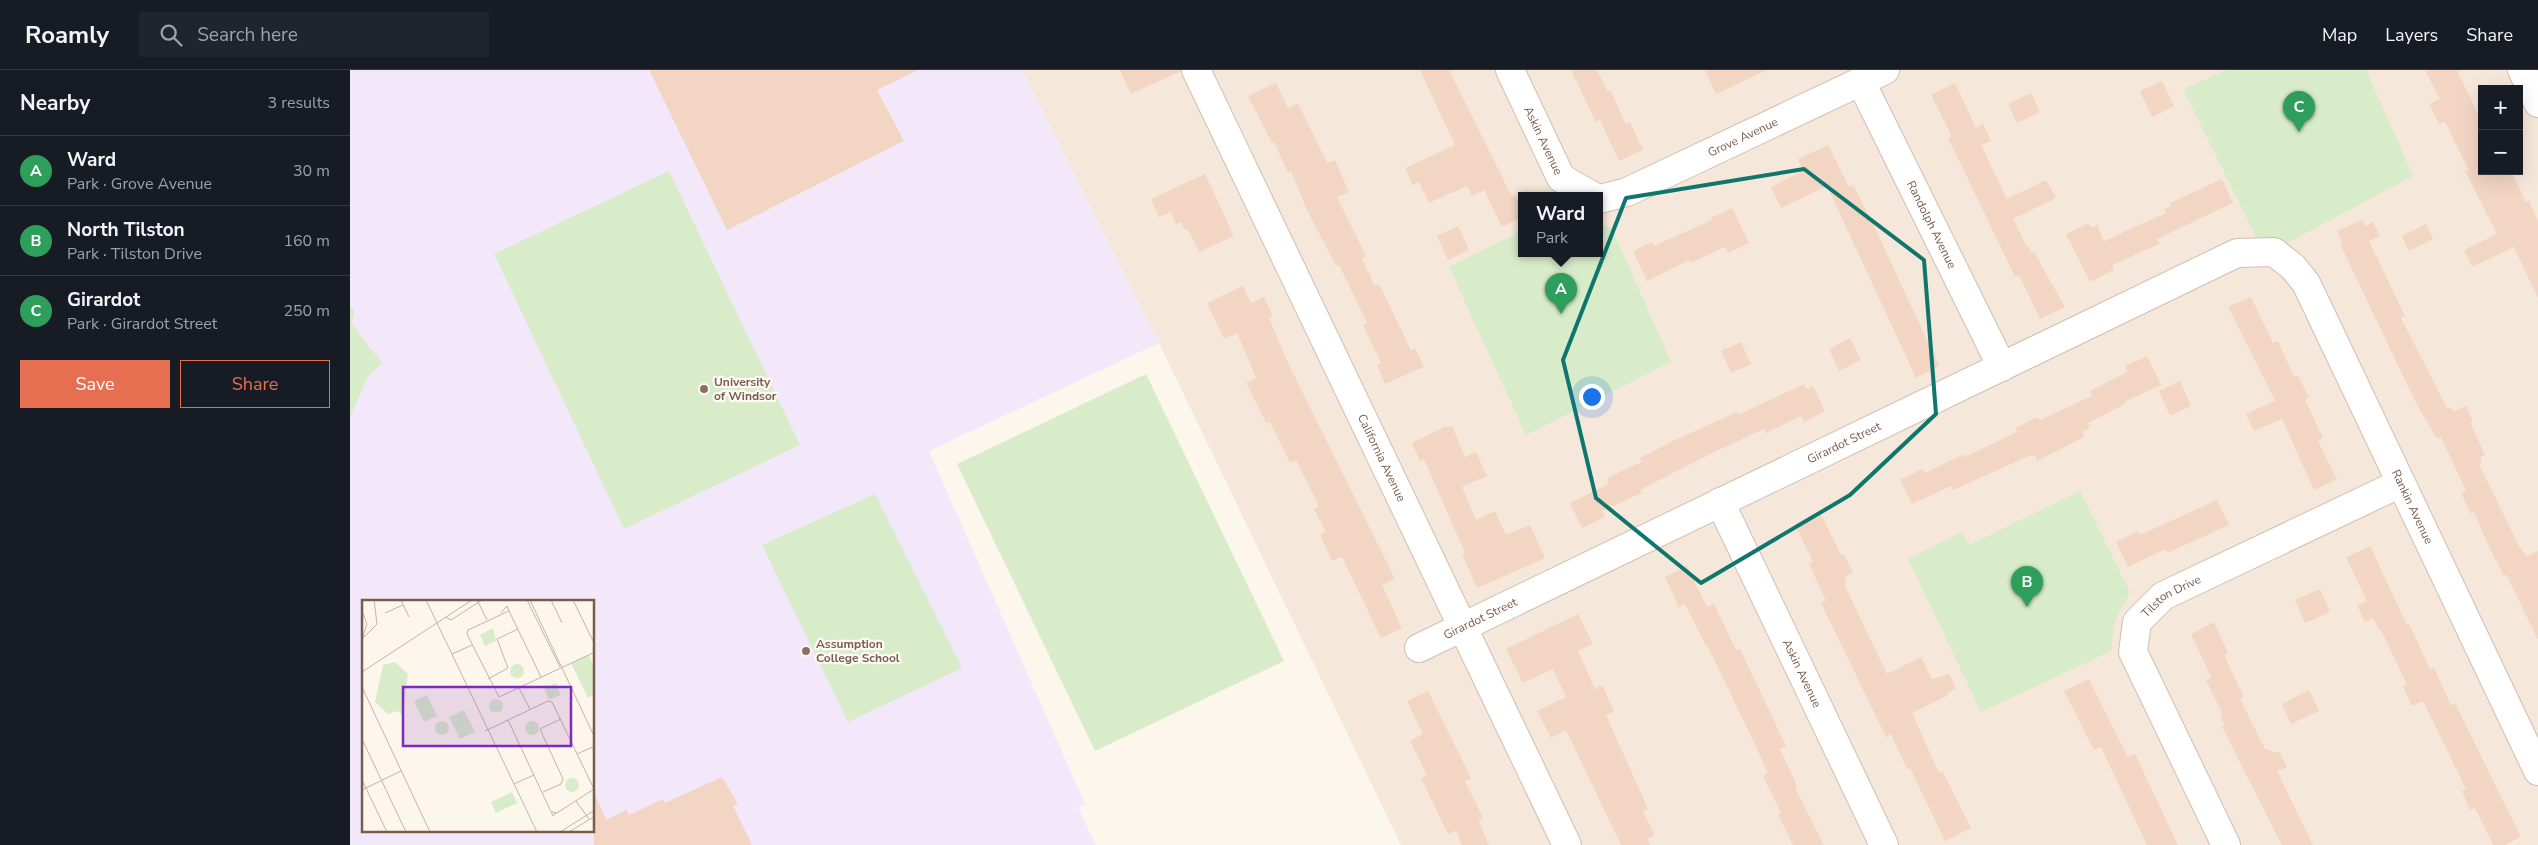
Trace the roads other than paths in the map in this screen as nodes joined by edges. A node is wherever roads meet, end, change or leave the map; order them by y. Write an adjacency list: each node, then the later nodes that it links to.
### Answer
1 (1196, 70): 13 (street, California Avenue)
2 (1510, 70): 7 (street, Askin Avenue)
3 (1885, 70): 5 (street, Grove Avenue)
4 (2522, 70): 6 (street)
5 (1860, 82): 8 (street, Grove Avenue); 10 (street, Randolph Avenue)
6 (2538, 103)
7 (1586, 192)
8 (1603, 198)
9 (2274, 252): 10 (street, Girardot Street); 11 (street, Rankin Avenue)
10 (2002, 367): 12 (street, Girardot Street)
11 (2401, 483): 15 (street, Rankin Avenue); 18 (street, Tilston Drive)
12 (1720, 502): 13 (street, Girardot Street); 17 (street, Askin Avenue)
13 (1462, 627): 14 (street, Girardot Street); 16 (street, California Avenue)
14 (1419, 648)
15 (2538, 771)
16 (1566, 845)
17 (1884, 845)
18 (2226, 845)

